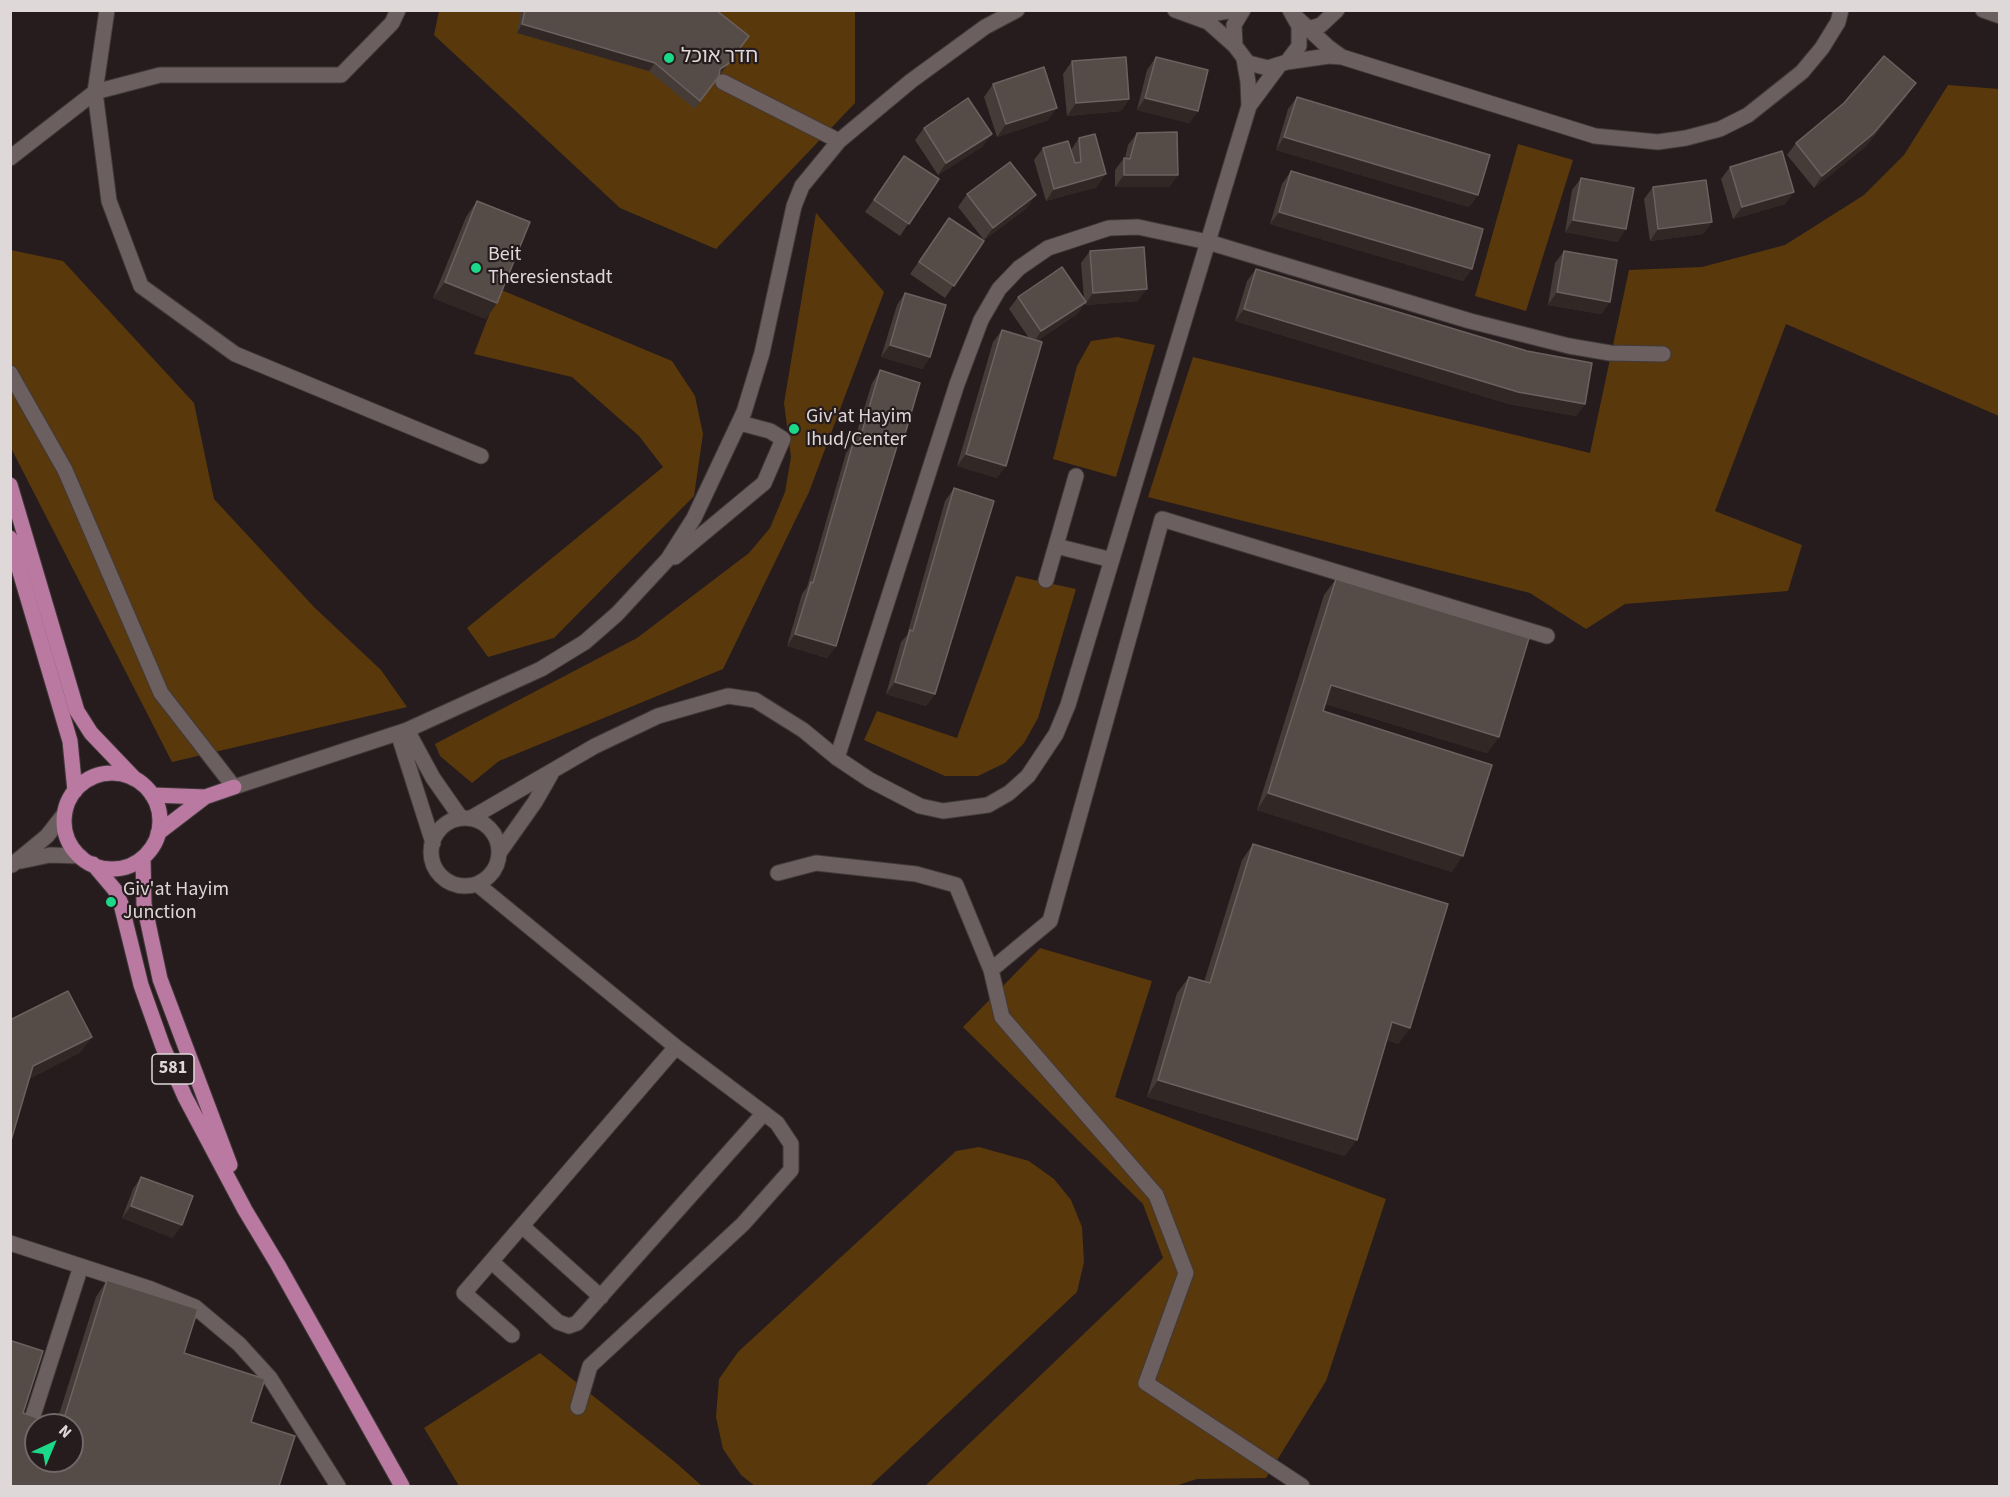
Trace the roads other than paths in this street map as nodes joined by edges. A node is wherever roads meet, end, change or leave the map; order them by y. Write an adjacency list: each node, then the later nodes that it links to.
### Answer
1 (107, 10): 17 (street)
2 (398, 10): 17 (street)
3 (1017, 10): 19 (street)
4 (1174, 10): 10 (street)
5 (1338, 10): 12 (street)
6 (1841, 10): 14 (street)
7 (1983, 10): 11 (street)
8 (1235, 11): 10 (street); 13 (street)
9 (1293, 13): 12 (street); 15 (street)
10 (1194, 16): 13 (street)
11 (2000, 16)
12 (1308, 29): 14 (street)
13 (1239, 52): 15 (street); 18 (street)
14 (1342, 57): 15 (street)
15 (1282, 64): 18 (street)
16 (723, 82): 19 (street)
17 (94, 92): 20 (street); 25 (street)
18 (1249, 106): 21 (street)
19 (839, 141): 24 (street)
20 (10, 158)
21 (1208, 242): 22 (street); 30 (street); 35 (street)
22 (1663, 354)
23 (10, 373): 38 (street)
24 (740, 423): 31 (street); 31 (street)
25 (481, 456)
26 (1076, 476): 29 (street)
27 (10, 485): 37 (main road)
28 (10, 538): 39 (main road)
29 (1056, 546): 30 (street); 32 (street)
30 (1112, 560): 35 (street)
31 (658, 570): 34 (street)
32 (1046, 580)
33 (1547, 636): 52 (street)
34 (403, 731): 38 (street); 43 (street); 45 (street)
35 (837, 758): 36 (street)
36 (552, 772): 43 (street); 46 (street)
37 (134, 778): 39 (main road); 40 (main road)
38 (234, 787): 41 (main road)
39 (75, 791): 42 (main road)
40 (152, 795): 41 (main road); 44 (main road)
41 (205, 797): 44 (main road)
42 (65, 813): 48 (main road, 581); 49 (street)
43 (466, 818): 45 (street); 46 (street)
44 (158, 832): 47 (main road)
45 (433, 843): 51 (street)
46 (499, 853): 51 (street)
47 (143, 858): 48 (main road); 58 (main road, 581)
48 (86, 860): 49 (street); 58 (main road, 581)
49 (11, 865)
50 (778, 873): 52 (street)
51 (477, 884): 53 (street)
52 (991, 970): 66 (street)
53 (676, 1047): 54 (street); 55 (street)
54 (764, 1113): 60 (street); 62 (street)
55 (522, 1226): 57 (street); 60 (street)
56 (10, 1243): 59 (street)
57 (492, 1262): 60 (street); 61 (street)
58 (278, 1265): 65 (main road, 581)
59 (81, 1266): 63 (street); 64 (street)
60 (601, 1297)
61 (512, 1335)
62 (578, 1407)
63 (34, 1413)
64 (339, 1486)
65 (402, 1486)
66 (1302, 1486)

